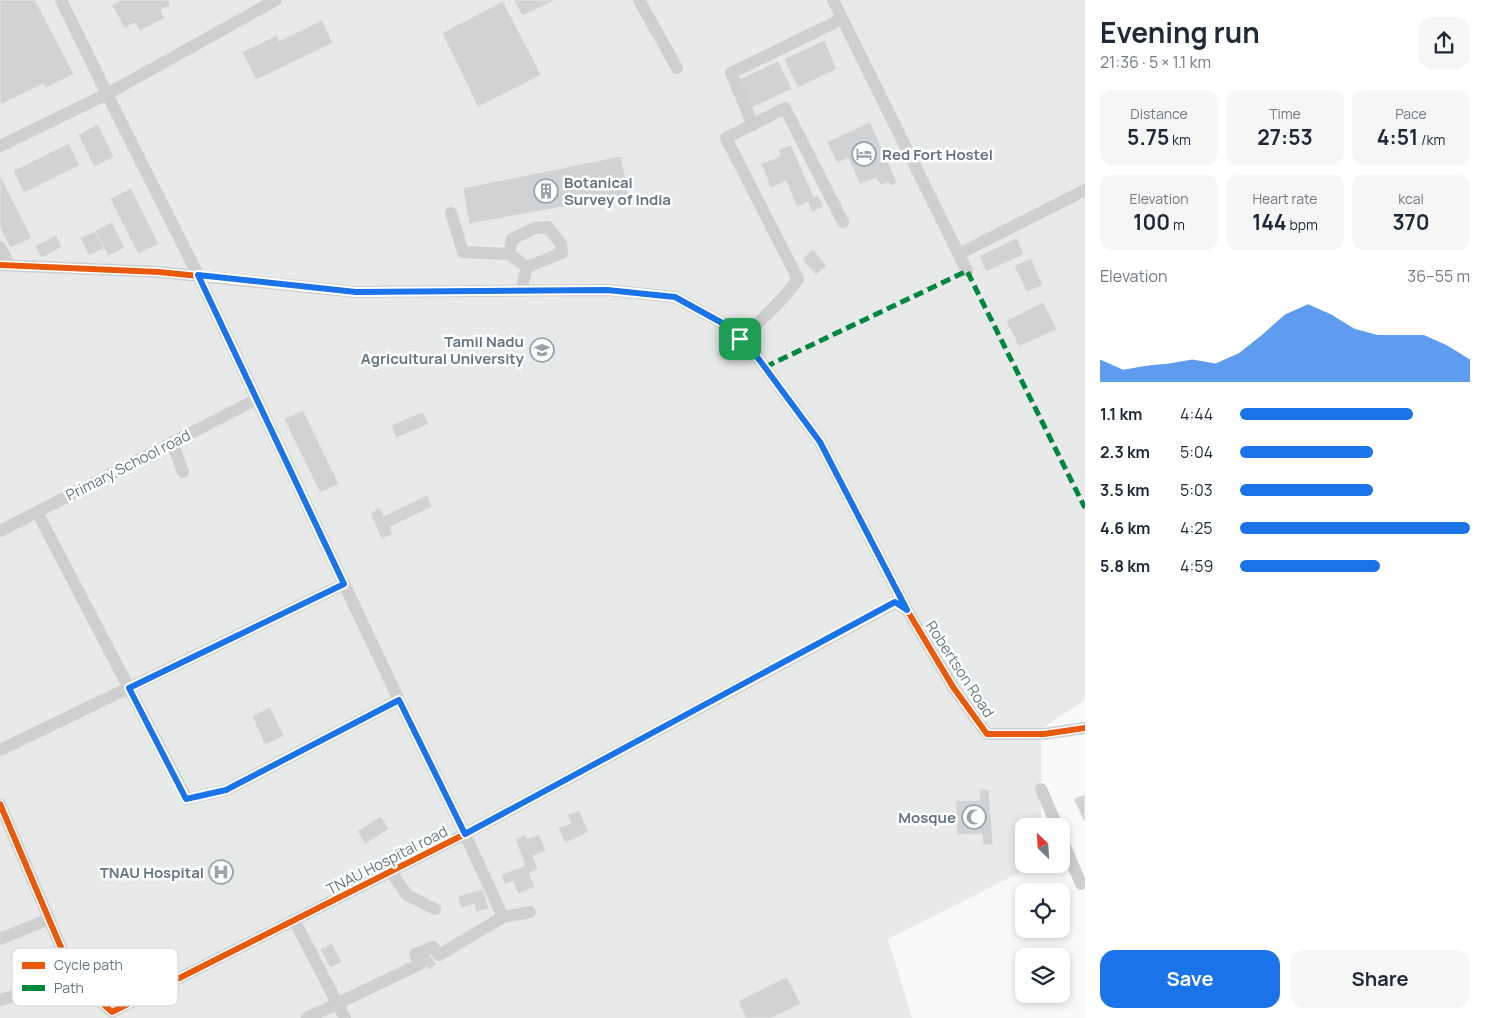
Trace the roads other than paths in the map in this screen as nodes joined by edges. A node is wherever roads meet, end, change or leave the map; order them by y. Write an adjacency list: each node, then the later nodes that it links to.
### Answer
1 (61, 0): 7 (street)
2 (276, 0): 7 (street)
3 (639, 0): 6 (street)
4 (833, 0): 5 (street)
5 (842, 19): 8 (street); 15 (street)
6 (677, 68)
7 (107, 94): 9 (street); 19 (street)
8 (753, 125): 12 (street); 21 (street)
9 (0, 146)
10 (1085, 190): 15 (street)
11 (451, 213): 14 (street)
12 (843, 222)
13 (0, 247): 16 (street)
14 (509, 254): 17 (street); 17 (street)
15 (959, 254): 18 (street)
16 (4, 264): 19 (street)
17 (527, 267): 20 (street)
18 (967, 271)
19 (198, 275): 20 (street); 22 (street)
20 (520, 291): 21 (street)
21 (740, 339): 28 (street)
22 (256, 399): 23 (street, Primary School road); 27 (street)
23 (172, 442): 24 (street); 25 (street, Primary School road)
24 (183, 472)
25 (37, 512): 26 (street, Primary School road); 29 (street)
26 (0, 531)
27 (344, 584): 29 (street); 30 (street)
28 (907, 610): 31 (street, Robertson Road); 37 (street, TNAU Hospital road)
29 (129, 688): 30 (street); 32 (street)
30 (399, 700): 37 (street)
31 (1085, 728)
32 (0, 750)
33 (1041, 788): 35 (street)
34 (0, 804): 36 (street, TNAU Hospital road)
35 (1054, 818)
36 (3, 820): 44 (street, TNAU Hospital road)
37 (465, 834): 39 (street, TNAU Hospital road); 43 (street)
38 (1070, 856): 40 (street)
39 (391, 872): 41 (street); 45 (street, TNAU Hospital road)
40 (1084, 886)
41 (435, 909)
42 (530, 912): 43 (street)
43 (503, 917): 51 (street)
44 (49, 919): 46 (street); 47 (street, TNAU Hospital road)
45 (294, 920): 48 (street, TNAU Hospital road); 51 (street)
46 (0, 939)
47 (61, 948)
48 (178, 979)
49 (12, 996): 50 (street)
50 (0, 1000)
51 (337, 1004): 54 (street); 55 (street)
52 (105, 1006): 53 (street, TNAU Hospital road)
53 (124, 1006)
54 (308, 1018)
55 (345, 1018)

